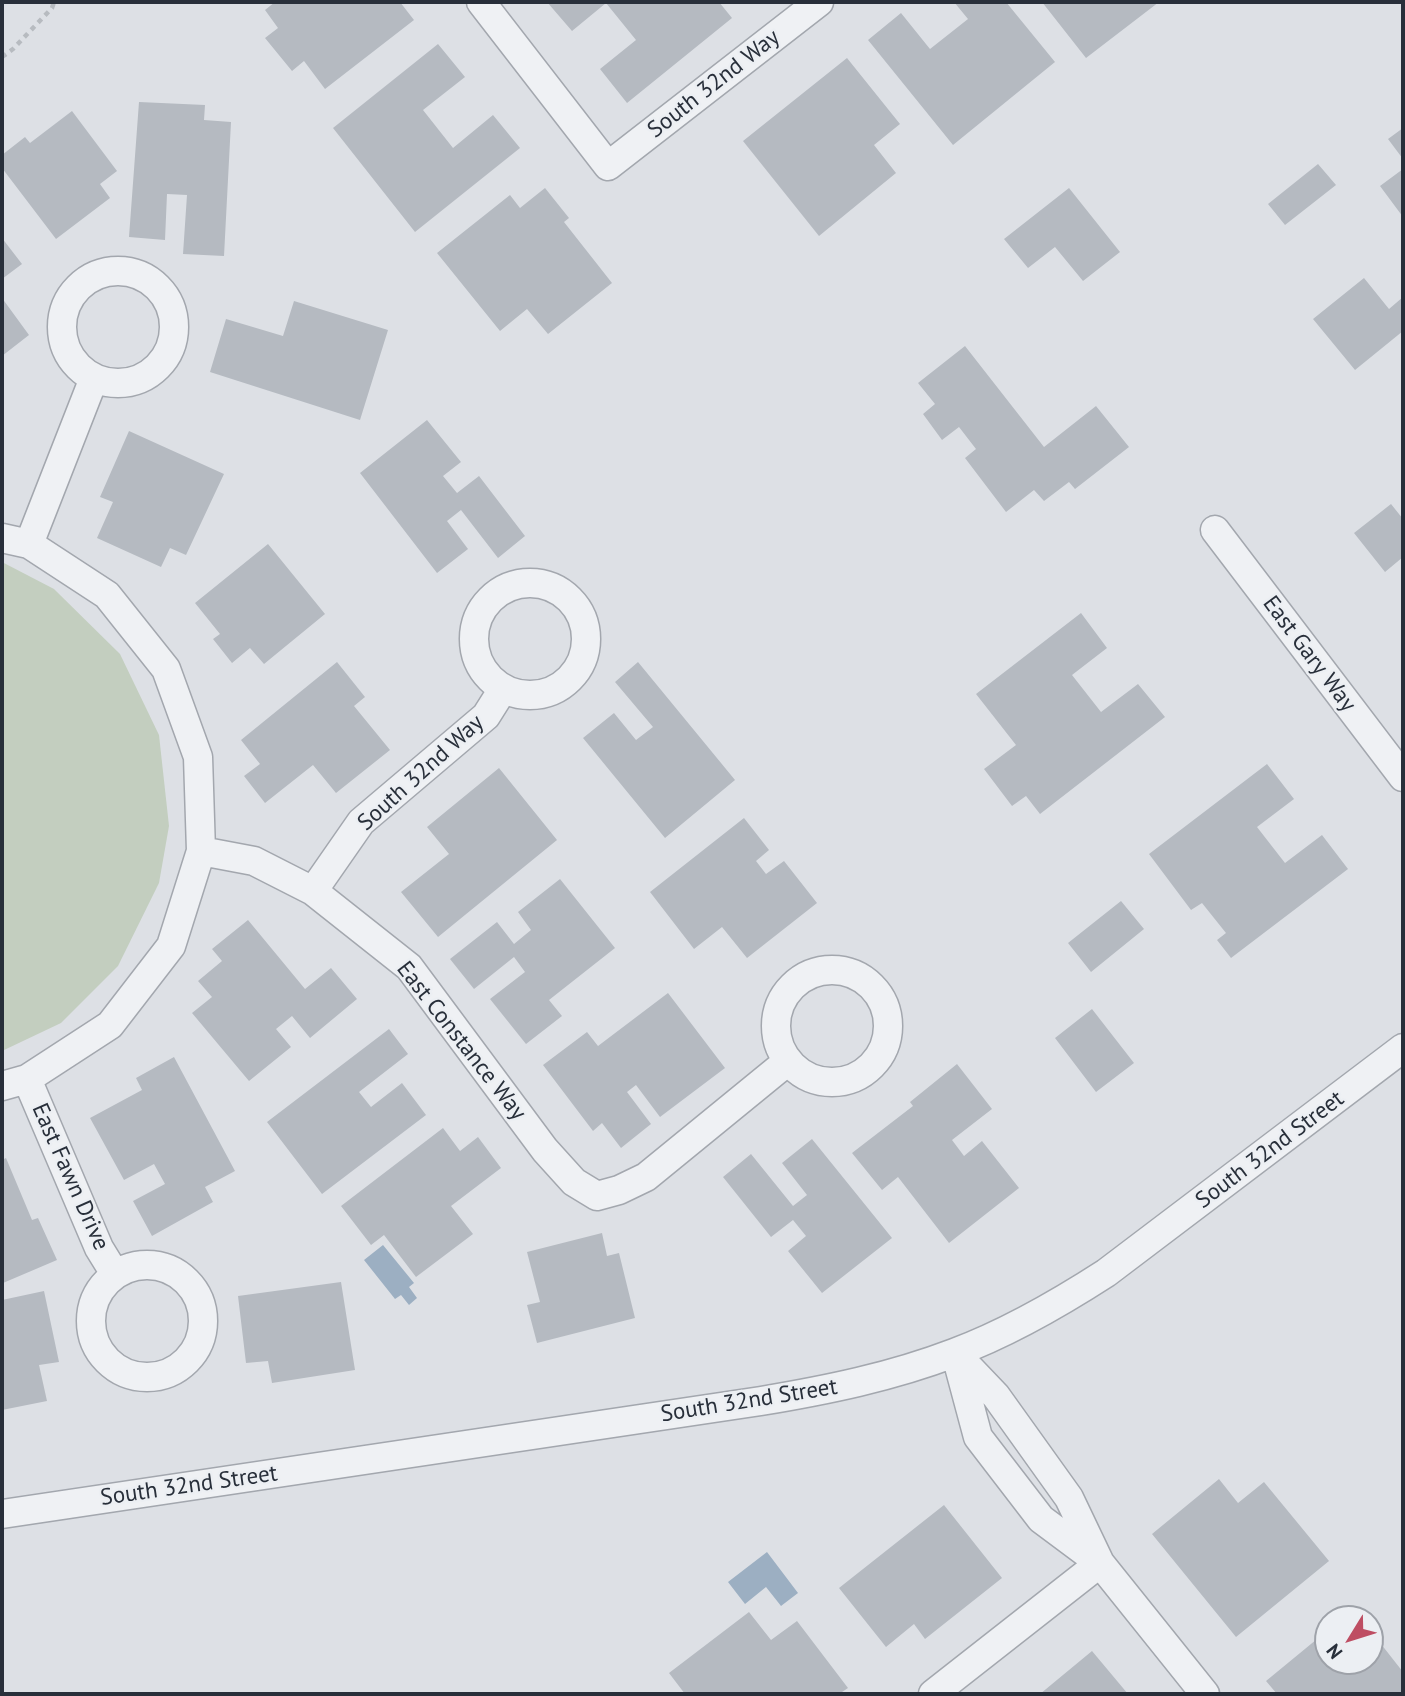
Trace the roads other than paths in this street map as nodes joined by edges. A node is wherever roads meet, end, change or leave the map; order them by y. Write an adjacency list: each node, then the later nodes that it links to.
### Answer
1 (481, 2): 2 (street, South 32nd Way)
2 (819, 2)
3 (94, 378): 3 (street); 6 (street)
4 (1215, 530): 8 (street, East Gary Way)
5 (2, 538): 6 (street)
6 (29, 544): 9 (street)
7 (503, 689): 7 (street); 10 (street, South 32nd Way)
8 (1403, 777)
9 (201, 850): 10 (street, East Constance Way); 13 (street)
10 (313, 891): 12 (street, East Constance Way)
11 (1403, 1048): 15 (street, South 32nd Street)
12 (788, 1061): 12 (street)
13 (14, 1083): 14 (street, East Fawn Drive)
14 (115, 1274): 14 (street, East Fawn Drive)
15 (955, 1353): 16 (street); 17 (street); 18 (street, South 32nd Street)
16 (1047, 1467): 17 (street); 19 (street)
17 (1020, 1491): 19 (street)
18 (2, 1514)
19 (1100, 1563): 20 (street); 21 (street)
20 (933, 1694)
21 (1205, 1694)

